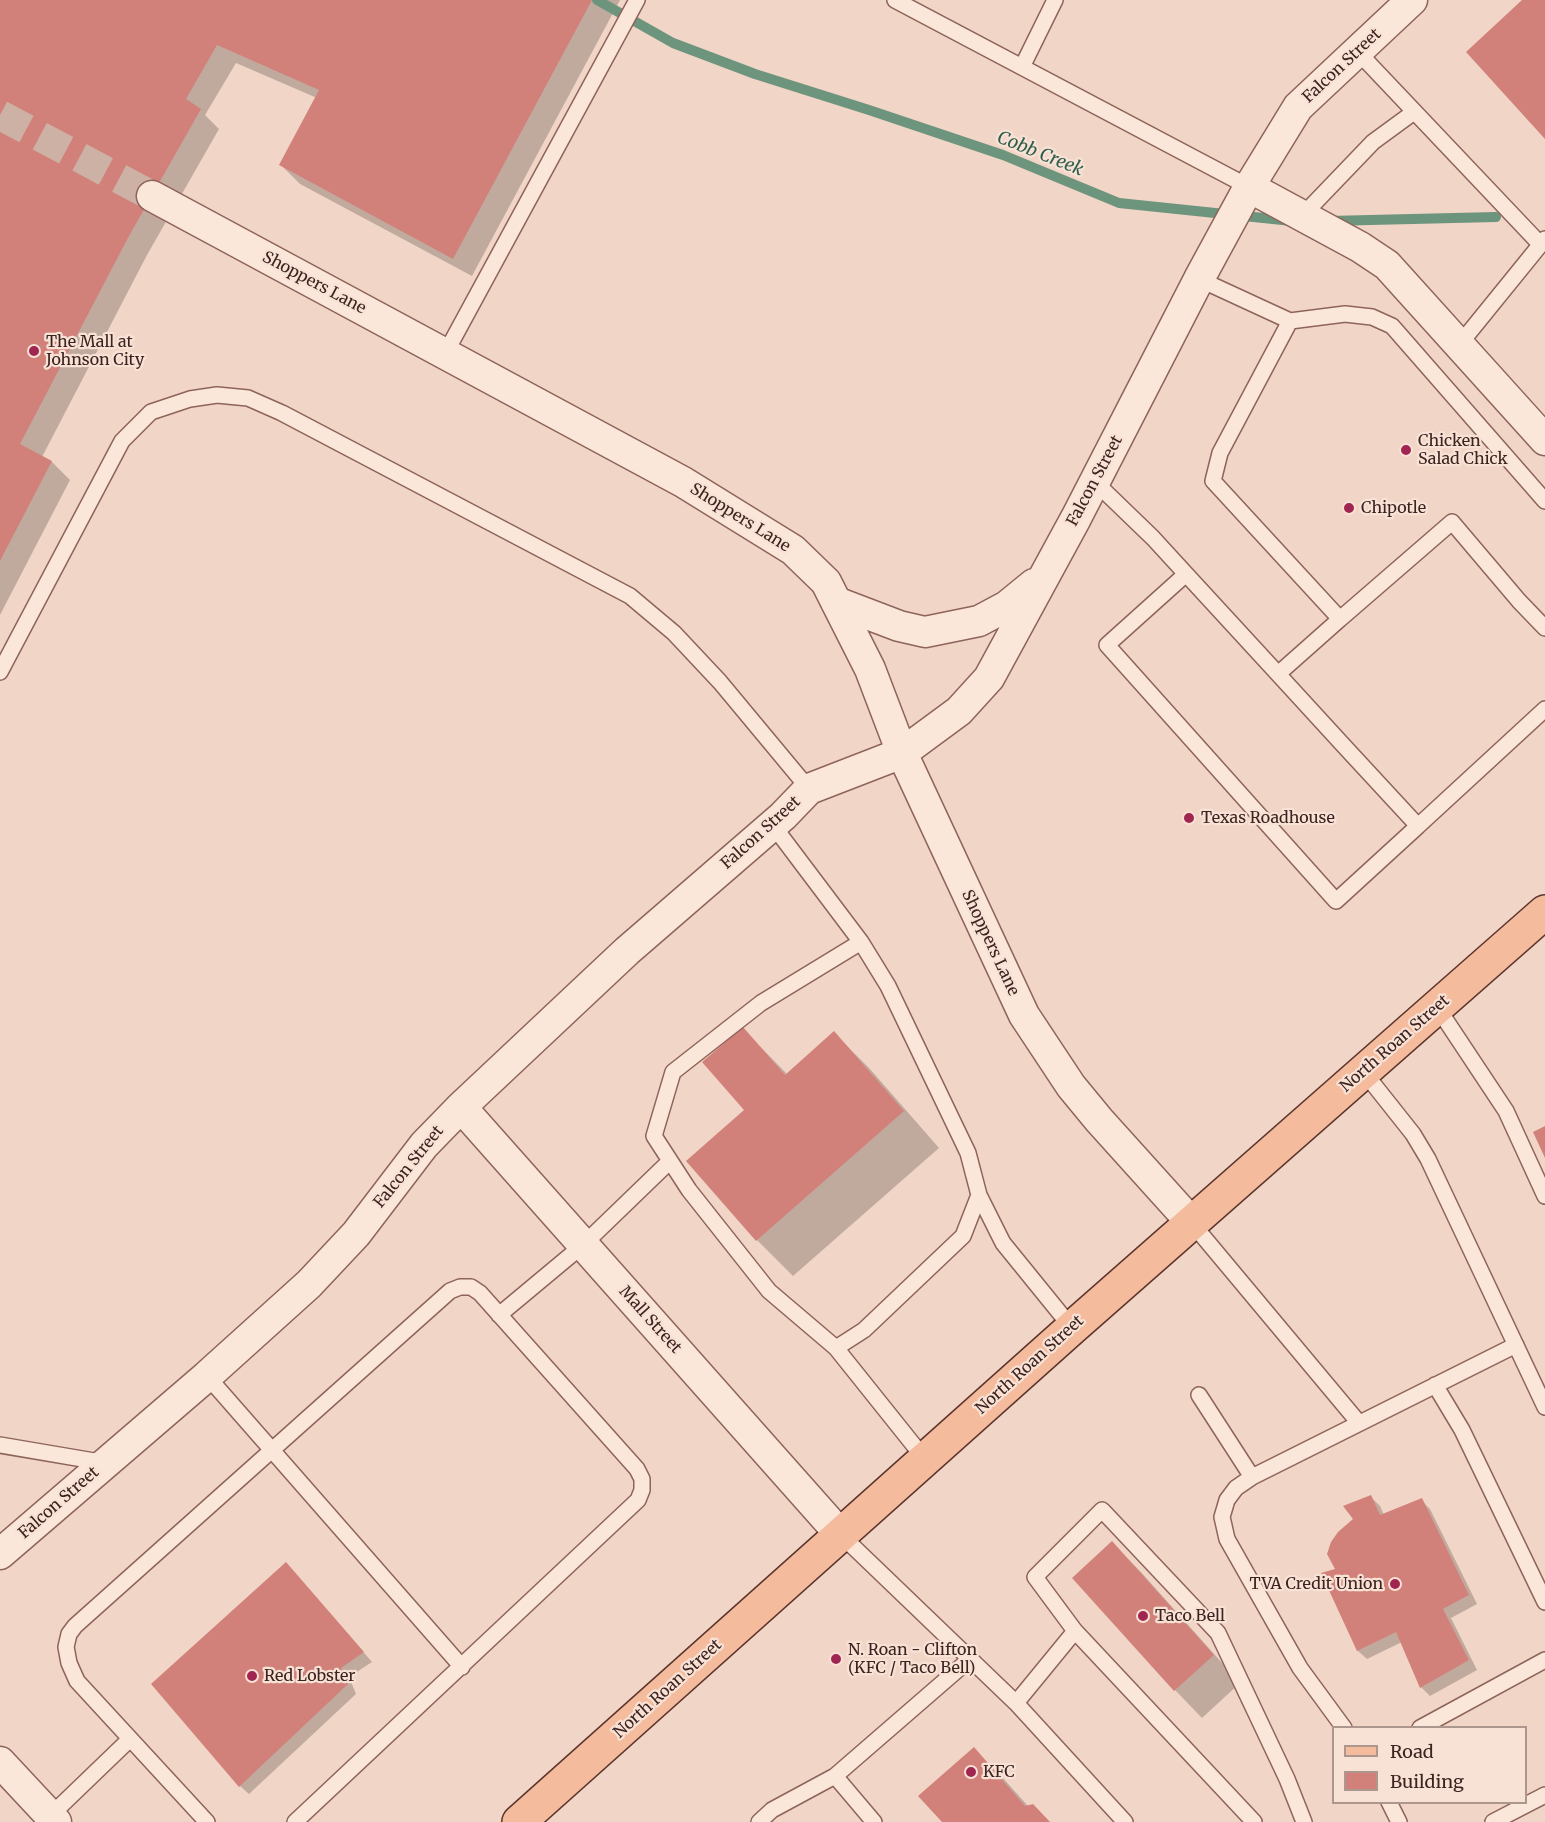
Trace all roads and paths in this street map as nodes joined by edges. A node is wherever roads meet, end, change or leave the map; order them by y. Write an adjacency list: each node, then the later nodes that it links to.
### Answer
1 (637, 0): 15 (lane)
2 (895, 0): 6 (lane)
3 (1055, 0): 6 (lane)
4 (1412, 0): 5 (street, Falcon Street)
5 (1357, 51): 7 (lane); 8 (street, Falcon Street)
6 (1022, 67): 8 (lane)
7 (1414, 112): 10 (lane); 11 (lane)
8 (1249, 187): 10 (street); 12 (street, Falcon Street)
9 (152, 196): 15 (street, Shoppers Lane)
10 (1302, 216): 14 (street)
11 (1543, 241): 14 (lane)
12 (1199, 279): 13 (lane); 17 (street, Falcon Street)
13 (1290, 321): 18 (lane); 22 (lane)
14 (1459, 345): 16 (street)
15 (445, 354): 21 (street, Shoppers Lane)
16 (1545, 440)
17 (1095, 482): 19 (street, Falcon Street); 20 (lane)
18 (1545, 501)
19 (1046, 574): 21 (street); 27 (street, Falcon Street)
20 (1186, 574): 25 (lane); 30 (lane)
21 (836, 602): 27 (street, Shoppers Lane)
22 (1340, 619): 23 (lane); 25 (lane)
23 (1545, 628)
24 (0, 672): 28 (lane)
25 (1278, 674): 30 (lane)
26 (1545, 709): 30 (lane)
27 (902, 753): 28 (street, Falcon Street); 39 (street, Shoppers Lane)
28 (809, 789): 29 (street, Falcon Street)
29 (772, 824): 32 (lane); 35 (street, Falcon Street)
30 (1418, 826)
31 (1544, 918): 33 (main road, North Roan Street)
32 (861, 942): 36 (lane); 37 (lane)
33 (1437, 1007): 34 (main road, North Roan Street); 38 (lane)
34 (1363, 1071): 39 (main road, North Roan Street); 43 (lane)
35 (461, 1107): 40 (street, Mall Street); 45 (street, Falcon Street)
36 (670, 1161): 40 (lane); 44 (lane)
37 (979, 1195): 42 (lane); 44 (lane)
38 (1545, 1196)
39 (1191, 1222): 42 (main road, North Roan Street); 49 (lane)
40 (583, 1245): 41 (lane); 55 (street, Mall Street)
41 (499, 1315): 51 (lane); 61 (lane)
42 (1072, 1328): 52 (main road, North Roan Street)
43 (1516, 1345): 46 (lane); 48 (lane)
44 (836, 1348): 52 (lane)
45 (207, 1376): 51 (lane); 53 (street, Falcon Street)
46 (1435, 1385): 49 (lane); 57 (lane)
47 (1199, 1395): 54 (lane)
48 (1545, 1407)
49 (1359, 1423): 54 (lane)
50 (0, 1445): 53 (lane)
51 (271, 1449): 61 (lane); 65 (lane)
52 (924, 1458): 55 (main road, North Roan Street)
53 (106, 1463): 56 (street, Falcon Street)
54 (1252, 1477): 63 (lane)
55 (840, 1534): 59 (lane); 73 (main road, North Roan Street)
56 (0, 1554)
57 (1545, 1602)
58 (1075, 1631): 62 (lane); 77 (lane); 78 (lane)
59 (970, 1659): 62 (lane); 67 (lane)
60 (1545, 1660): 64 (lane)
61 (462, 1666): 72 (lane)
62 (1016, 1702): 76 (lane)
63 (1343, 1726)
64 (1424, 1726)
65 (130, 1739): 70 (lane); 71 (lane)
66 (0, 1762): 70 (street)
67 (835, 1776): 74 (lane); 75 (lane)
68 (1545, 1796): 80 (lane)
69 (1390, 1804): 79 (lane)
70 (53, 1819)
71 (207, 1822)
72 (295, 1822)
73 (519, 1822)
74 (759, 1822)
75 (874, 1822)
76 (1125, 1822)
77 (1254, 1822)
78 (1304, 1822)
79 (1399, 1822)
80 (1493, 1822)

